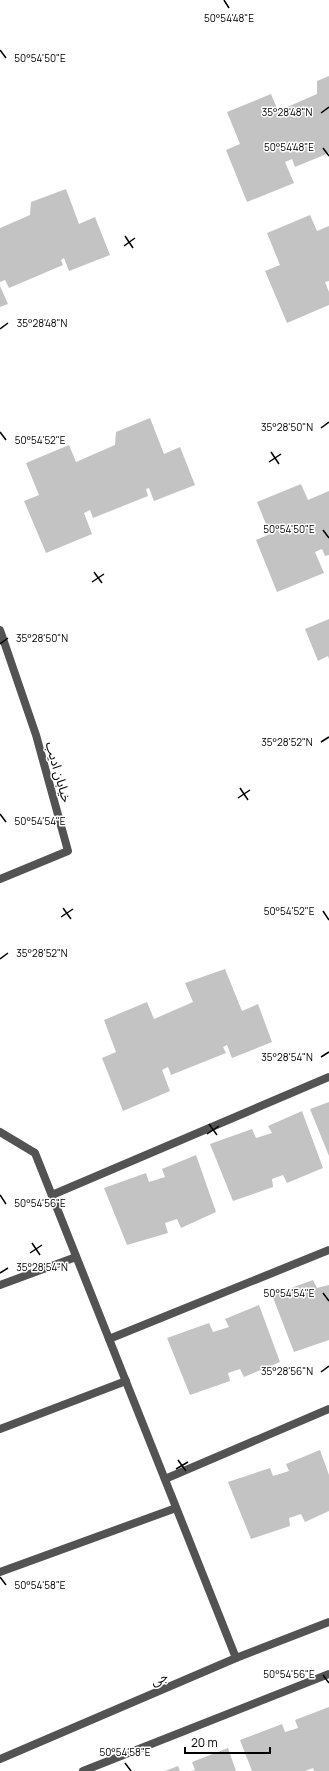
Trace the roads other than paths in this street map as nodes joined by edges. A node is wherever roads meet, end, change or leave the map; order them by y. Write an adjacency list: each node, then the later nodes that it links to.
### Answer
1 (0, 630): 2 (street, خیابان ادیب)
2 (0, 879)
3 (329, 1077): 5 (street)
4 (0, 1132): 5 (street)
5 (52, 1195): 7 (street)
6 (329, 1250): 9 (street)
7 (76, 1257): 8 (street); 9 (street)
8 (0, 1285)
9 (109, 1339): 10 (street)
10 (126, 1380): 12 (street); 13 (street)
11 (329, 1409): 13 (street)
12 (0, 1430)
13 (165, 1479): 14 (street)
14 (176, 1508): 15 (street); 17 (street)
15 (0, 1572)
16 (329, 1622): 17 (street, جی)
17 (236, 1658): 19 (street, جی)
18 (329, 1674): 20 (street)
19 (0, 1759)
20 (83, 1771)

